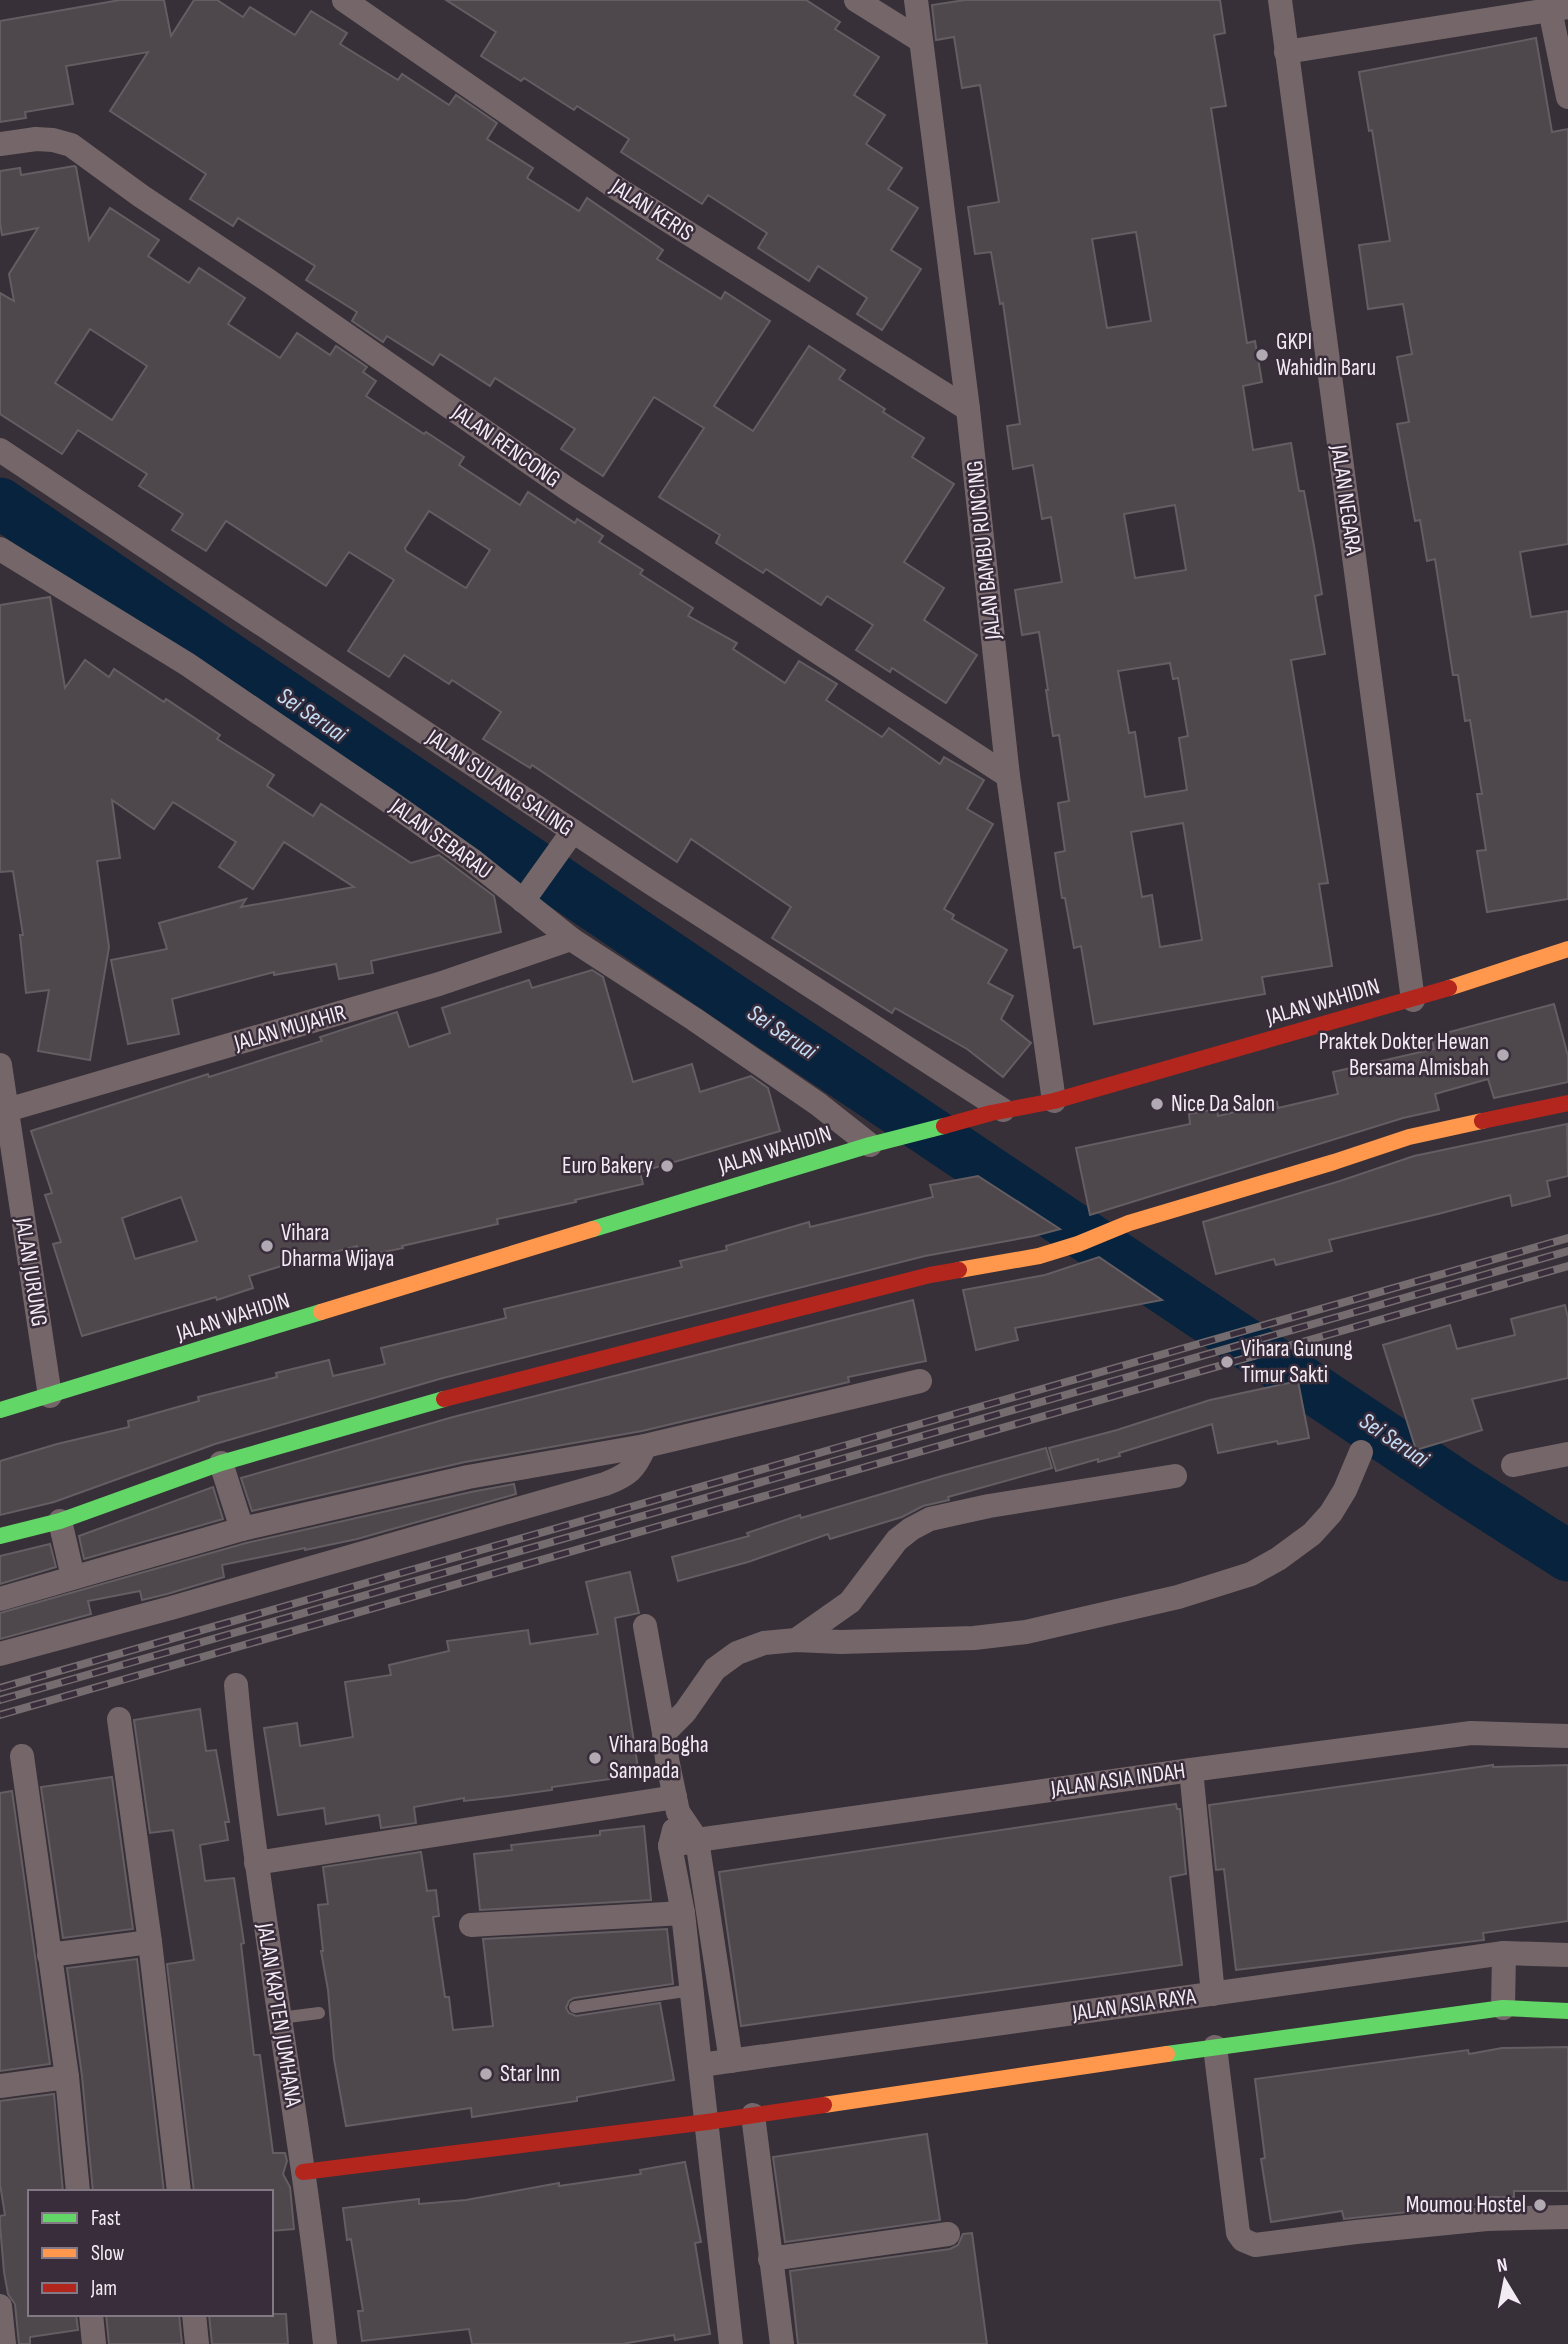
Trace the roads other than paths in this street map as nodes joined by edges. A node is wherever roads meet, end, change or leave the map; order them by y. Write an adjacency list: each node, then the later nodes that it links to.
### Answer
1 (344, 0): 10 (street, JALAN KERIS)
2 (856, 0): 6 (street)
3 (916, 0): 6 (street, JALAN BAMBU RUNCING)
4 (1280, 0): 7 (street, JALAN NEGARA)
5 (1555, 6): 7 (street); 8 (street)
6 (920, 40): 10 (street, JALAN BAMBU RUNCING)
7 (1286, 52): 18 (street, JALAN NEGARA)
8 (1568, 97)
9 (0, 144): 13 (street, JALAN RENCONG)
10 (968, 409): 13 (street, JALAN BAMBU RUNCING)
11 (0, 450): 14 (street, JALAN SULANG SALING)
12 (0, 549): 15 (street, JALAN SEBARAU)
13 (1008, 776): 20 (street, JALAN BAMBU RUNCING)
14 (569, 836): 15 (street); 23 (street, JALAN SULANG SALING)
15 (529, 893): 16 (street, JALAN SEBARAU)
16 (571, 939): 22 (street, JALAN MUJAHIR); 24 (street, JALAN SEBARAU)
17 (1568, 949): 18 (street, JALAN WAHIDIN)
18 (1413, 1000): 20 (street, JALAN WAHIDIN)
19 (0, 1065): 22 (street, JALAN JURUNG)
20 (1054, 1101): 23 (street, JALAN WAHIDIN)
21 (1568, 1103): 31 (street)
22 (7, 1110): 26 (street, JALAN JURUNG)
23 (997, 1111): 24 (street, JALAN WAHIDIN)
24 (878, 1143): 26 (street, JALAN WAHIDIN)
25 (920, 1381): 28 (street)
26 (50, 1396): 27 (street, JALAN WAHIDIN)
27 (0, 1410)
28 (645, 1446): 35 (street); 41 (street)
29 (1361, 1452): 40 (street)
30 (1568, 1454): 32 (street)
31 (221, 1463): 34 (street); 35 (street)
32 (1513, 1465)
33 (1175, 1476): 40 (street)
34 (60, 1521): 36 (street); 37 (street)
35 (242, 1530): 37 (street)
36 (0, 1536)
37 (73, 1577): 38 (street)
38 (0, 1599)
39 (646, 1626): 44 (street)
40 (796, 1640): 44 (street)
41 (0, 1654)
42 (236, 1685): 51 (street, JALAN KAPTEN JUMHANA)
43 (119, 1718): 54 (street)
44 (664, 1733): 48 (street)
45 (1568, 1736): 47 (street, JALAN ASIA INDAH)
46 (22, 1756): 56 (street)
47 (1191, 1770): 49 (street, JALAN ASIA INDAH); 59 (street)
48 (676, 1804): 49 (street); 50 (street); 51 (street)
49 (697, 1840): 50 (street, JALAN ASIA INDAH); 66 (street)
50 (670, 1846): 52 (street)
51 (257, 1863): 64 (street, JALAN KAPTEN JUMHANA)
52 (683, 1913): 53 (street); 58 (street)
53 (471, 1925)
54 (150, 1942): 56 (street); 74 (street)
55 (1504, 1953): 57 (street, JALAN ASIA RAYA); 59 (street, JALAN ASIA RAYA); 61 (street)
56 (49, 1955): 68 (street)
57 (1568, 1955)
58 (692, 1990): 60 (lane); 67 (street)
59 (1213, 1994): 66 (street, JALAN ASIA RAYA)
60 (575, 2007)
61 (1503, 2008): 62 (street); 65 (street)
62 (1568, 2011)
63 (318, 2013): 64 (lane)
64 (280, 2018): 72 (street, JALAN KAPTEN JUMHANA)
65 (1215, 2048): 70 (street); 75 (street)
66 (731, 2061): 67 (street, JALAN ASIA RAYA)
67 (701, 2066): 71 (street)
68 (67, 2077): 69 (street); 73 (street)
69 (0, 2086)
70 (753, 2115): 71 (street); 77 (street)
71 (707, 2122): 72 (street); 85 (street)
72 (303, 2172): 84 (street, JALAN KAPTEN JUMHANA)
73 (78, 2190)
74 (179, 2190)
75 (1568, 2217)
76 (948, 2235): 77 (street)
77 (770, 2259): 86 (street)
78 (0, 2306): 81 (street)
79 (91, 2316): 82 (street)
80 (194, 2316): 83 (street)
81 (4, 2344)
82 (94, 2344)
83 (197, 2344)
84 (325, 2344)
85 (731, 2344)
86 (782, 2344)

